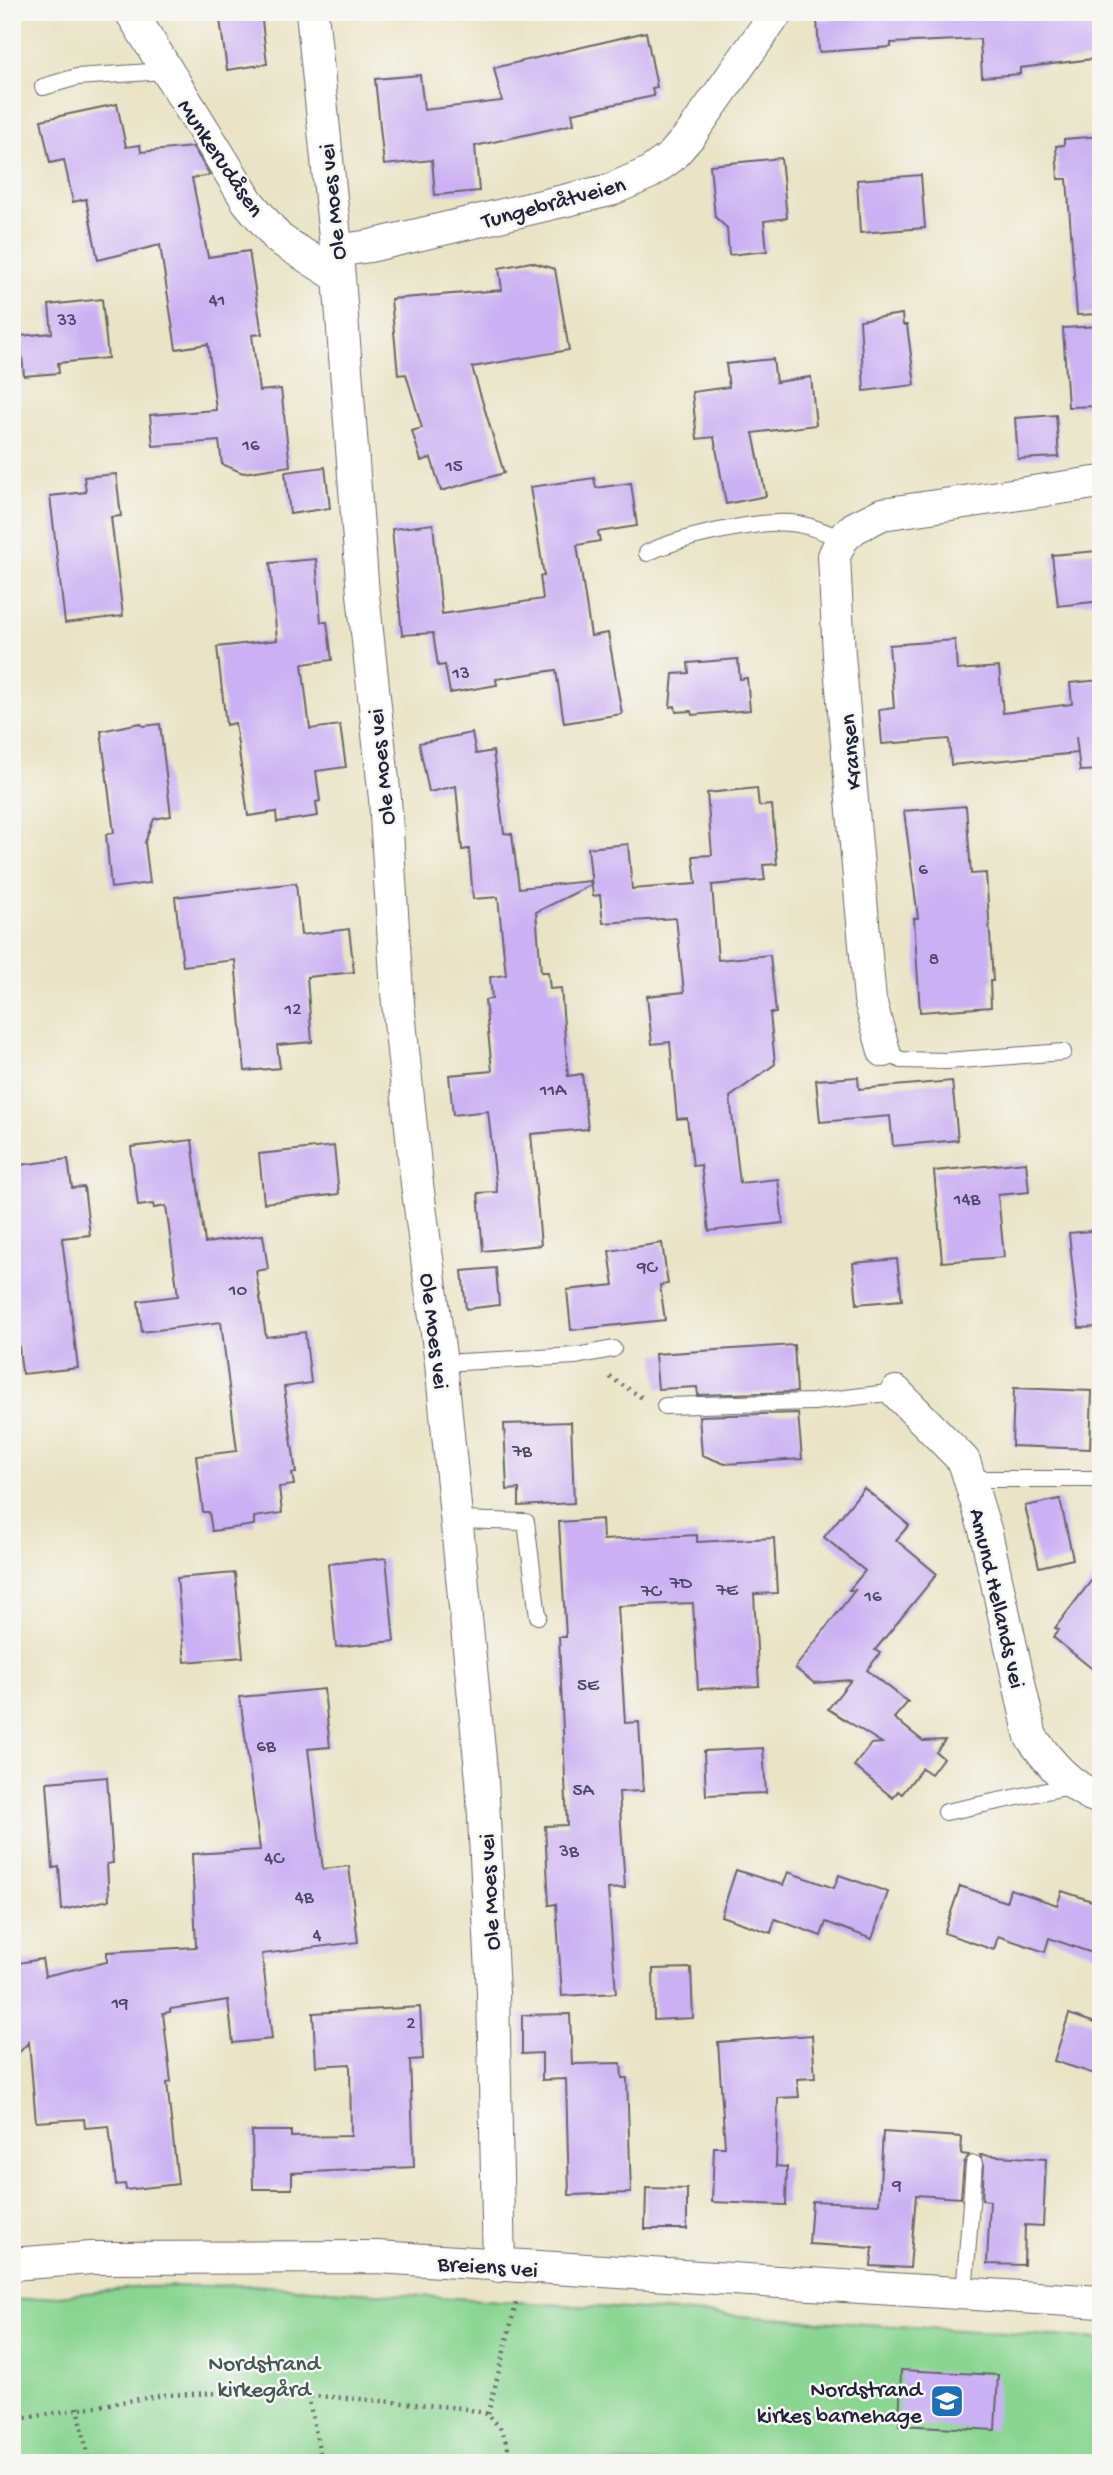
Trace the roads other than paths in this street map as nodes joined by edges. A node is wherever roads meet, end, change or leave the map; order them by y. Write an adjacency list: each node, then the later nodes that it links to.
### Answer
1 (131, 12): 4 (street, Munkerudåsen)
2 (312, 12): 6 (street, Ole Moes vei)
3 (777, 12): 6 (street, Tungebråtveien)
4 (165, 71): 5 (lane); 6 (street, Munkerudåsen)
5 (43, 88)
6 (337, 264): 13 (street, Ole Moes vei)
7 (1101, 482): 8 (street)
8 (842, 540): 9 (lane); 10 (street, Kransen)
9 (647, 553)
10 (884, 1051): 11 (lane, Kransen)
11 (1063, 1052)
12 (613, 1349): 13 (lane)
13 (441, 1363): 18 (street, Ole Moes vei)
14 (896, 1392): 15 (lane); 16 (street, Amund Hellands vei)
15 (665, 1406)
16 (970, 1479): 17 (lane); 20 (street, Amund Hellands vei)
17 (1101, 1479)
18 (455, 1520): 19 (lane); 24 (street, Ole Moes vei)
19 (538, 1616)
20 (1088, 1792): 21 (lane)
21 (946, 1812)
22 (974, 2164): 25 (lane)
23 (12, 2264): 24 (street, Breiens vei)
24 (499, 2266): 25 (street, Breiens vei)
25 (964, 2294): 26 (street, Breiens vei)
26 (1101, 2302)

